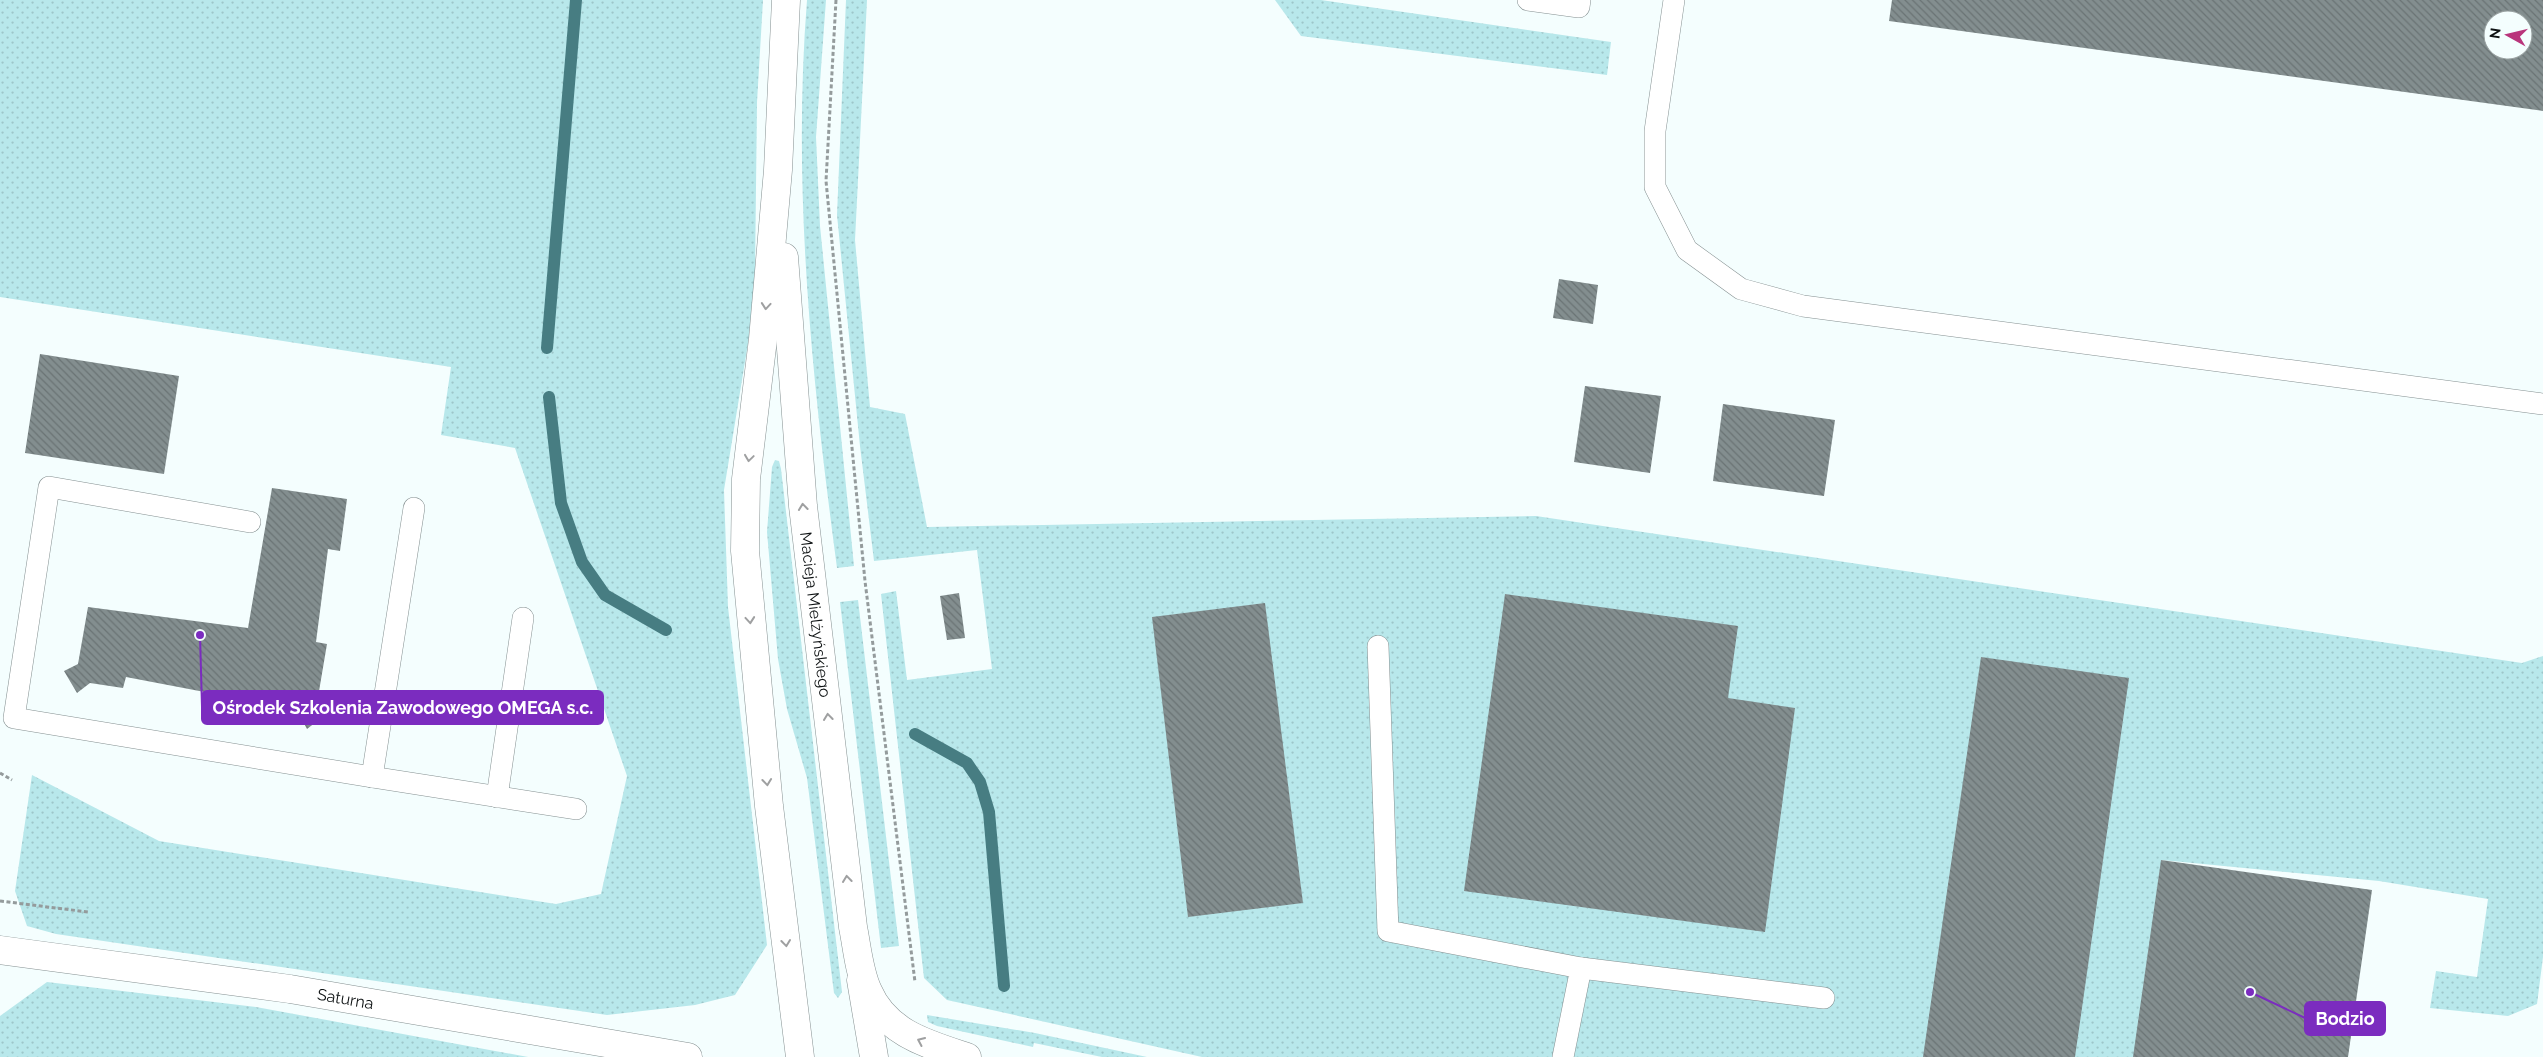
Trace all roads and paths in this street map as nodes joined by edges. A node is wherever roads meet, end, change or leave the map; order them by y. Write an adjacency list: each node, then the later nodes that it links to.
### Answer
1 (786, 0): 6 (street, Macieja Mielżyńskiego)
2 (836, 0): 22 (path)
3 (1528, 0): 4 (lane)
4 (1580, 0)
5 (1674, 0): 7 (lane)
6 (778, 170): 19 (street, Macieja Mielżyńskiego, one-way to 6); 25 (street, Macieja Mielżyńskiego, one-way to 25)
7 (2543, 404)
8 (414, 508): 13 (lane)
9 (250, 522): 13 (lane)
10 (523, 618): 15 (lane)
11 (1378, 646): 21 (lane)
12 (0, 773): 14 (path)
13 (372, 777): 15 (lane)
14 (12, 780)
15 (497, 797): 16 (lane)
16 (576, 809)
17 (0, 902): 18 (path)
18 (88, 912)
19 (852, 927): 26 (street, Macieja Mielżyńskiego); 27 (street, one-way to 19)
20 (0, 950): 24 (street, Saturna)
21 (1581, 968): 23 (lane); 28 (lane)
22 (915, 982)
23 (1824, 998)
24 (688, 1057)
25 (800, 1057)
26 (874, 1057)
27 (967, 1057)
28 (1563, 1057)

